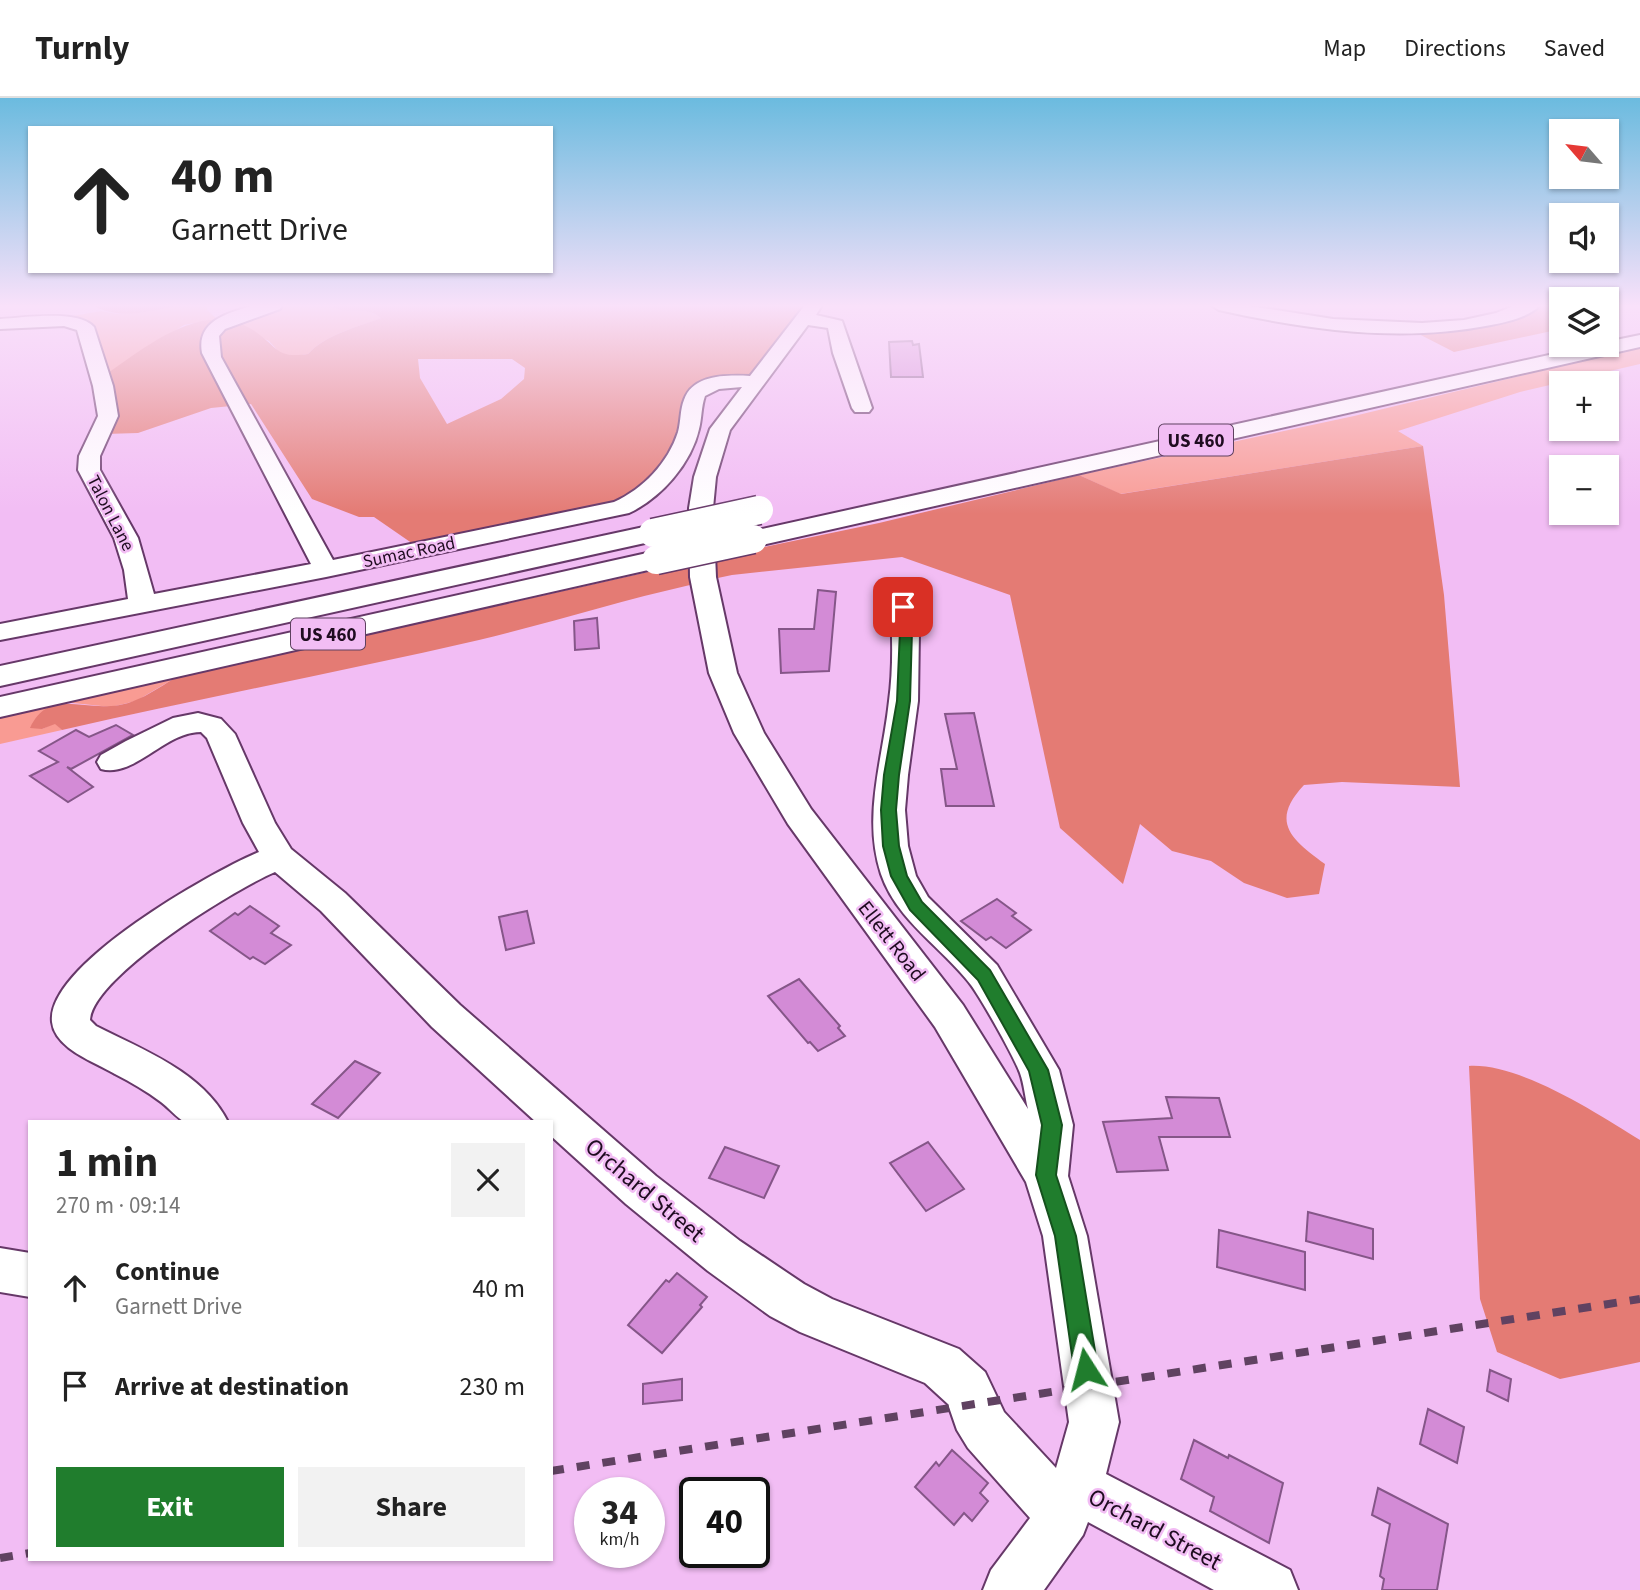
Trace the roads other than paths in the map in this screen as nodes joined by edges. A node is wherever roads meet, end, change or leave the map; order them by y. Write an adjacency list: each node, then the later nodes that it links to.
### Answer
1 (99, 375): 14 (street, Talon Lane)
2 (220, 375): 12 (street)
3 (761, 375): 7 (street, Ellett Road)
4 (850, 375): 9 (street)
5 (1387, 375): 8 (highway)
6 (1489, 375): 11 (highway, US 460, bridge)
7 (755, 382): 12 (street, Sumac Road); 21 (street, Ellett Road)
8 (1316, 390)
9 (862, 408)
10 (786, 504): 11 (highway, US 460, bridge)
11 (654, 547): 16 (highway, US 460); 17 (highway, US 460)
12 (326, 569): 14 (street)
13 (903, 590): 21 (street)
14 (142, 604): 15 (street)
15 (0, 632)
16 (0, 676)
17 (0, 707)
18 (112, 762): 19 (street, Orchard Street)
19 (279, 857): 20 (street); 24 (street, Orchard Street)
20 (207, 1120)
21 (1046, 1175): 24 (street, Ellett Road)
22 (0, 1270): 23 (street)
23 (28, 1275)
24 (1071, 1502): 25 (street, Ellett Road); 26 (street, Orchard Street)
25 (1011, 1590)
26 (1270, 1590)

